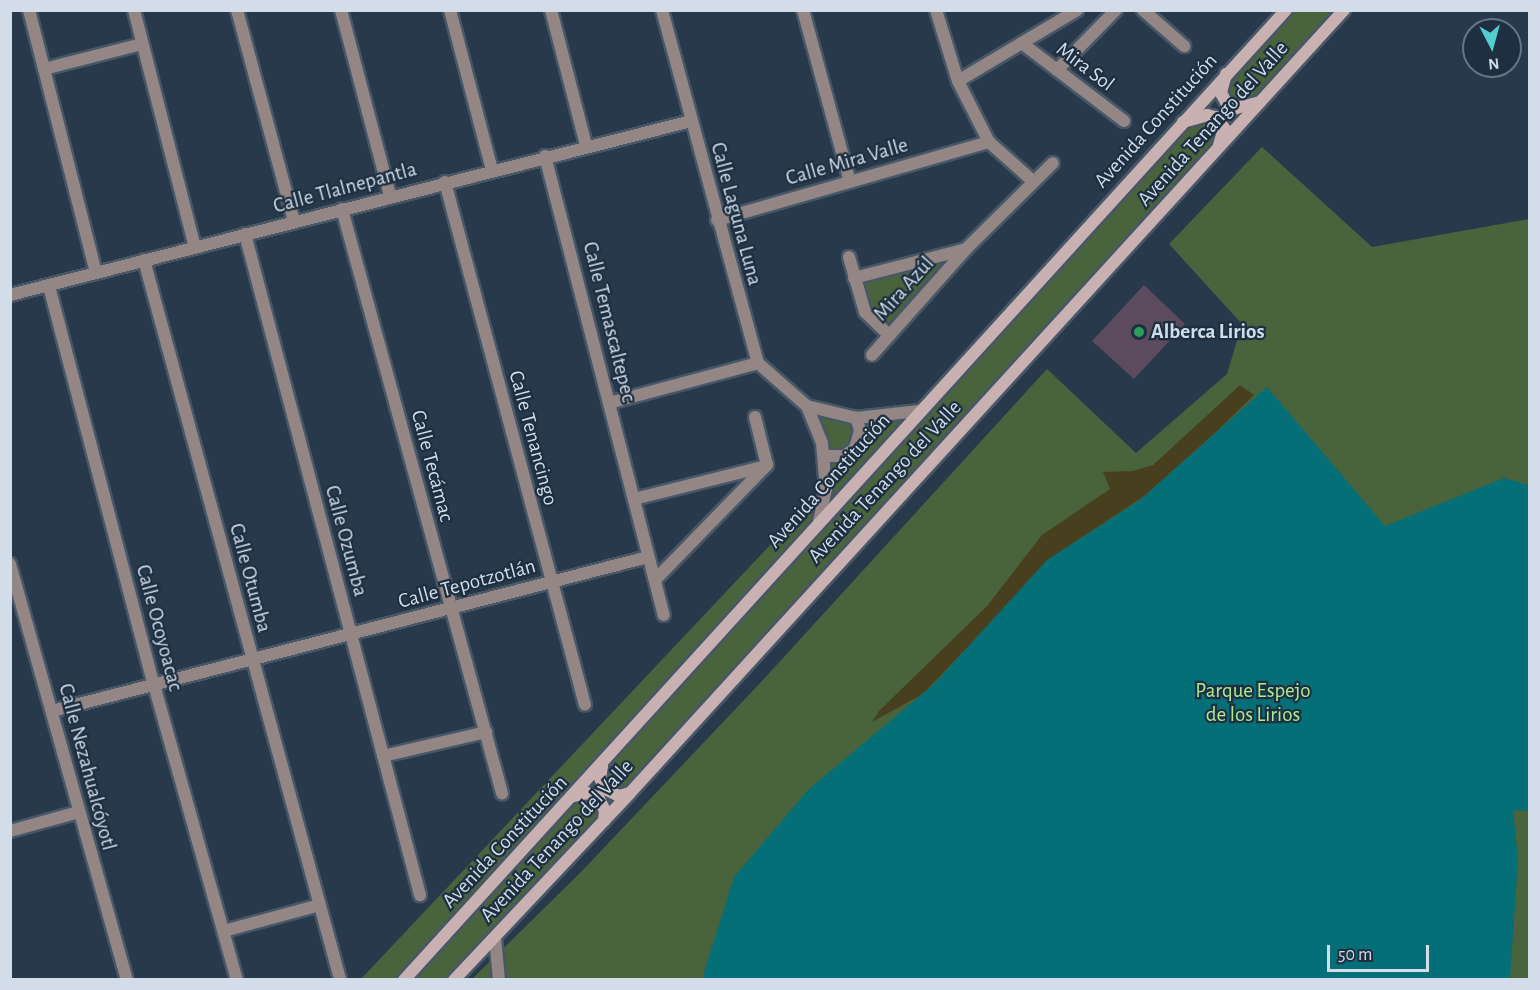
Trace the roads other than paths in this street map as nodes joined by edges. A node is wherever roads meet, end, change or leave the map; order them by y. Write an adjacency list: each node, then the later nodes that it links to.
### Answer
1 (29, 10): 18 (street)
2 (134, 10): 15 (street)
3 (237, 10): 38 (street)
4 (341, 10): 35 (street)
5 (450, 10): 31 (street)
6 (551, 10): 27 (street)
7 (662, 10): 23 (street, Calle Laguna Luna)
8 (803, 10): 33 (street)
9 (936, 10): 21 (street)
10 (1077, 10): 16 (street)
11 (1116, 10): 19 (street)
12 (1143, 10): 17 (street)
13 (1286, 10): 20 (main road, Avenida Constitución)
14 (1344, 10): 22 (main road, Avenida Tenango del Valle)
15 (142, 44): 18 (street); 40 (street)
16 (1023, 44): 19 (street, Mira Sol); 21 (street)
17 (1184, 46)
18 (44, 69): 44 (street)
19 (1057, 70): 24 (street, Mira Sol)
20 (1228, 70): 22 (main road); 25 (main road, Avenida Constitución)
21 (958, 81): 26 (street)
22 (1260, 102): 28 (main road, Avenida Tenango del Valle)
23 (690, 121): 27 (street, Calle Tlalnepantla); 37 (street, Calle Laguna Luna)
24 (1124, 121)
25 (1181, 123): 28 (main road); 53 (main road, Avenida Constitución)
26 (989, 142): 33 (street, Calle Mira Valle); 34 (street)
27 (586, 145): 29 (street, Calle Tlalnepantla)
28 (1216, 152): 75 (main road, Avenida Tenango del Valle)
29 (545, 156): 31 (street, Calle Tlalnepantla); 51 (street, Calle Temascaltepec)
30 (1053, 163): 34 (street, Mira Azúl)
31 (492, 170): 32 (street, Calle Tlalnepantla)
32 (445, 182): 35 (street, Calle Tlalnepantla); 63 (street, Calle Tenancingo)
33 (850, 182): 37 (street, Calle Mira Valle)
34 (1033, 182): 41 (street, Mira Azúl)
35 (390, 196): 36 (street, Calle Tlalnepantla)
36 (342, 209): 38 (street, Calle Tlalnepantla); 64 (street, Calle Tecámac)
37 (717, 220): 50 (street, Calle Laguna Luna)
38 (294, 221): 39 (street, Calle Tlalnepantla)
39 (245, 234): 40 (street, Calle Tlalnepantla); 66 (street, Calle Ozumba)
40 (195, 247): 43 (street, Calle Tlalnepantla)
41 (966, 249): 45 (street, Mira Azúl); 48 (street, Mira Azúl)
42 (849, 256): 45 (street)
43 (144, 260): 44 (street, Calle Tlalnepantla); 67 (street, Calle Otumba)
44 (96, 273): 46 (street, Calle Tlalnepantla)
45 (854, 278): 48 (street)
46 (49, 286): 47 (street, Calle Tlalnepantla); 68 (street, Calle Ocoyoacac)
47 (10, 295)
48 (889, 335): 49 (street, Mira Azúl)
49 (872, 355)
50 (758, 363): 51 (street); 52 (street)
51 (609, 403): 58 (street, Calle Temascaltepec)
52 (807, 406): 55 (street); 56 (street)
53 (918, 411): 55 (street); 59 (main road, Avenida Constitución)
54 (755, 417): 57 (street)
55 (856, 418): 56 (street)
56 (825, 456): 59 (street)
57 (767, 465): 58 (street); 62 (street)
58 (634, 499): 60 (street, Calle Temascaltepec)
59 (819, 521): 73 (main road, Avenida Constitución)
60 (648, 557): 62 (street, Calle Temascaltepec); 63 (street, Calle Tepotzotlán)
61 (10, 564): 70 (street, Calle Nezahualcóyotl)
62 (655, 580): 65 (street, Calle Temascaltepec)
63 (551, 582): 64 (street, Calle Tepotzotlán); 69 (street, Calle Tenancingo)
64 (450, 608): 66 (street, Calle Tepotzotlán); 71 (street, Calle Tecámac)
65 (664, 615)
66 (350, 634): 67 (street, Calle Tepotzotlán); 72 (street, Calle Ozumba)
67 (252, 660): 68 (street, Calle Tepotzotlán); 81 (street, Calle Otumba)
68 (154, 685): 70 (street, Calle Tepotzotlán); 82 (street, Calle Ocoyoacac)
69 (585, 705)
70 (52, 711): 77 (street, Calle Nezahualcóyotl)
71 (486, 732): 72 (street); 74 (street, Calle Tecámac)
72 (383, 756): 80 (street, Calle Ozumba)
73 (602, 766): 75 (main road); 76 (main road, Avenida Constitución)
74 (502, 793)
75 (630, 793): 78 (main road, Avenida Tenango del Valle)
76 (574, 796): 78 (main road); 87 (main road, Avenida Constitución)
77 (79, 812): 79 (street); 85 (street, Calle Nezahualcóyotl)
78 (604, 821): 83 (main road, Avenida Tenango del Valle)
79 (10, 831)
80 (420, 896)
81 (320, 905): 82 (street); 84 (street, Calle Otumba)
82 (224, 931): 86 (street, Calle Ocoyoacac)
83 (495, 937): 88 (main road, Avenida Tenango del Valle); 89 (street)
84 (340, 979)
85 (127, 980)
86 (237, 980)
87 (404, 980)
88 (454, 980)
89 (499, 980)

